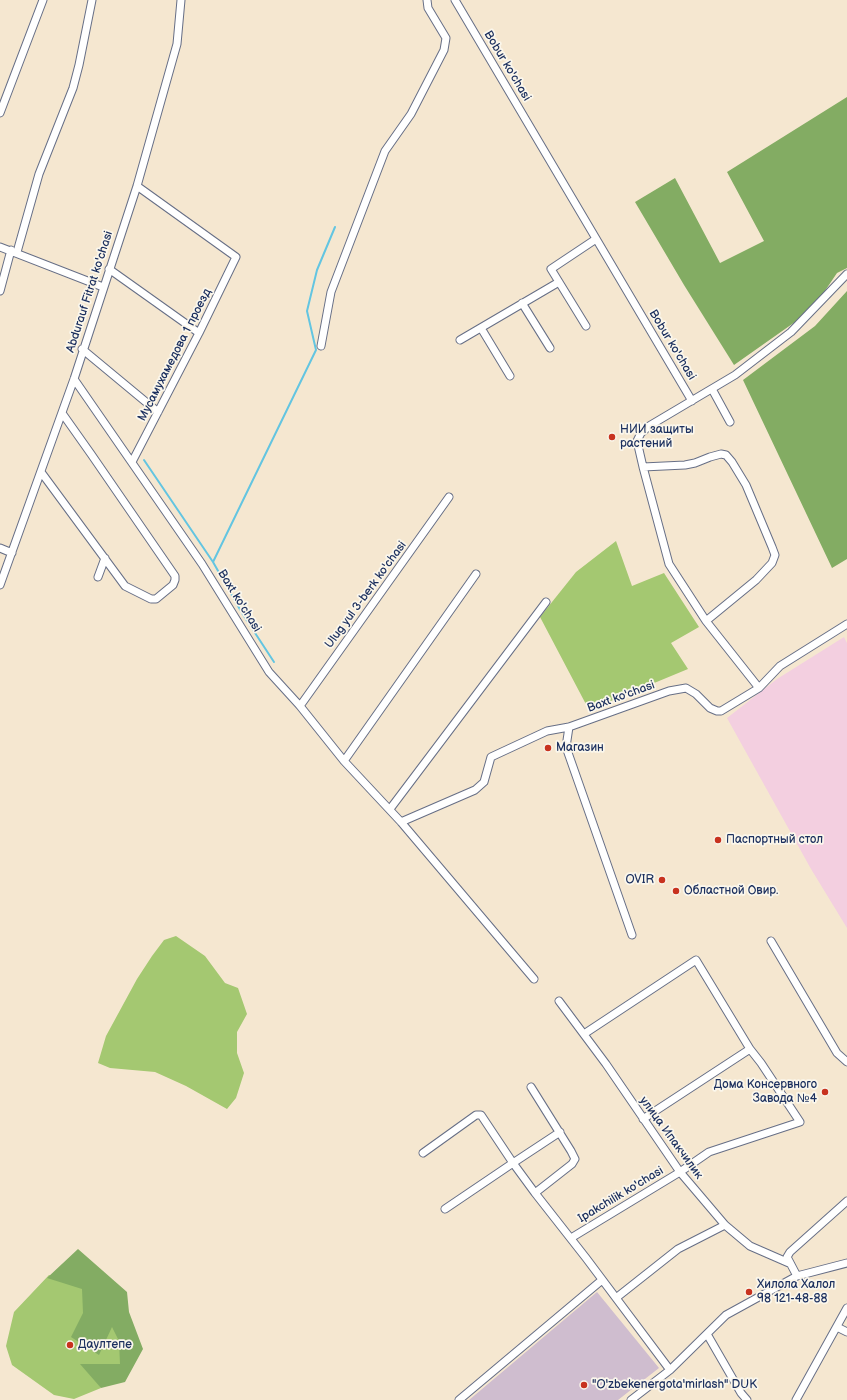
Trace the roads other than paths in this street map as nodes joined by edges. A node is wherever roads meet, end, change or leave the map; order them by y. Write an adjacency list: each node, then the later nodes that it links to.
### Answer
1 (43, 0): 6 (street)
2 (92, 0): 10 (street)
3 (182, 0): 7 (street, Abdurauf Fitrat ko'chasi)
4 (427, 0): 21 (street)
5 (455, 0): 8 (street, Bobur ko'chasi)
6 (0, 113)
7 (137, 186): 11 (street, Abdurauf Fitrat ko'chasi); 19 (street, Мусамухамедова 1 проезд)
8 (596, 239): 13 (street); 27 (street, Bobur ko'chasi)
9 (0, 247): 10 (street)
10 (14, 251): 14 (street); 15 (street)
11 (109, 269): 14 (street, Abdurauf Fitrat ko'chasi); 19 (street)
12 (847, 274): 26 (street)
13 (559, 282): 16 (street); 17 (street)
14 (103, 286): 23 (street, Abdurauf Fitrat ko'chasi)
15 (0, 291)
16 (522, 303): 18 (street); 22 (street)
17 (586, 326)
18 (481, 328): 20 (street); 24 (street)
19 (199, 333): 28 (street, Мусамухамедова 1 проезд)
20 (460, 340)
21 (321, 346)
22 (550, 348)
23 (82, 349): 25 (street, Abdurauf Fitrat ko'chasi); 28 (street)
24 (510, 376)
25 (74, 379): 29 (street, Abdurauf Fitrat ko'chasi); 31 (street, Baxt ko'chasi)
26 (712, 388): 27 (street); 30 (street)
27 (692, 400): 32 (street)
28 (158, 412): 31 (street, Мусамухамедова 1 проезд)
29 (62, 413): 33 (street, Abdurauf Fitrat ko'chasi); 37 (street)
30 (730, 422)
31 (132, 462): 45 (street, Baxt ko'chasi)
32 (643, 467): 42 (street); 42 (street)
33 (41, 472): 36 (street, Abdurauf Fitrat ko'chasi); 37 (street)
34 (449, 497): 45 (street, Ulug yul 3-berk ko'chasi)
35 (0, 548): 36 (street)
36 (12, 553): 40 (street, Abdurauf Fitrat ko'chasi)
37 (105, 558): 39 (street)
38 (476, 574): 47 (street)
39 (98, 577)
40 (0, 585)
41 (546, 602): 48 (street)
42 (706, 621): 44 (street)
43 (847, 624): 44 (street, Baxt ko'chasi)
44 (759, 688): 46 (street, Baxt ko'chasi)
45 (300, 706): 47 (street, Baxt ko'chasi)
46 (569, 727): 49 (street, Baxt ko'chasi); 50 (street)
47 (344, 761): 48 (street, Baxt ko'chasi)
48 (390, 809): 49 (street, Baxt ko'chasi)
49 (401, 822): 52 (street, Baxt ko'chasi)
50 (632, 935)
51 (771, 941): 56 (street)
52 (534, 979)
53 (558, 1001): 54 (street, улица Ипакчилик)
54 (584, 1034): 55 (street, Ipakchilik ko'chasi); 58 (street, улица Ипакчилик)
55 (750, 1049): 58 (street); 62 (street, Ipakchilik ko'chasi)
56 (847, 1062)
57 (531, 1087): 59 (street)
58 (643, 1119): 62 (street, улица Ипакчилик)
59 (560, 1132): 61 (street); 63 (street)
60 (423, 1153): 61 (street, Ipakchilik ko'chasi)
61 (513, 1163): 63 (street, Ipakchilik ko'chasi); 65 (street)
62 (680, 1172): 66 (street, улица Ипакчилик); 67 (street, Ipakchilik ko'chasi)
63 (535, 1193): 67 (street, Ipakchilik ko'chasi)
64 (847, 1201): 68 (street)
65 (445, 1209)
66 (725, 1225): 68 (street, улица Ипакчилик); 72 (street)
67 (570, 1238): 71 (street, Ipakchilik ko'chasi)
68 (789, 1263): 70 (street)
69 (847, 1263): 70 (street)
70 (797, 1276): 76 (street)
71 (602, 1280): 72 (street, Ipakchilik ko'chasi); 78 (street)
72 (616, 1298): 77 (street, Ipakchilik ko'chasi)
73 (847, 1308): 74 (street)
74 (837, 1327): 75 (street); 81 (street)
75 (847, 1332)
76 (707, 1334): 77 (street); 80 (street)
77 (670, 1370): 79 (street)
78 (459, 1400)
79 (631, 1400)
80 (748, 1400)
81 (796, 1400)

